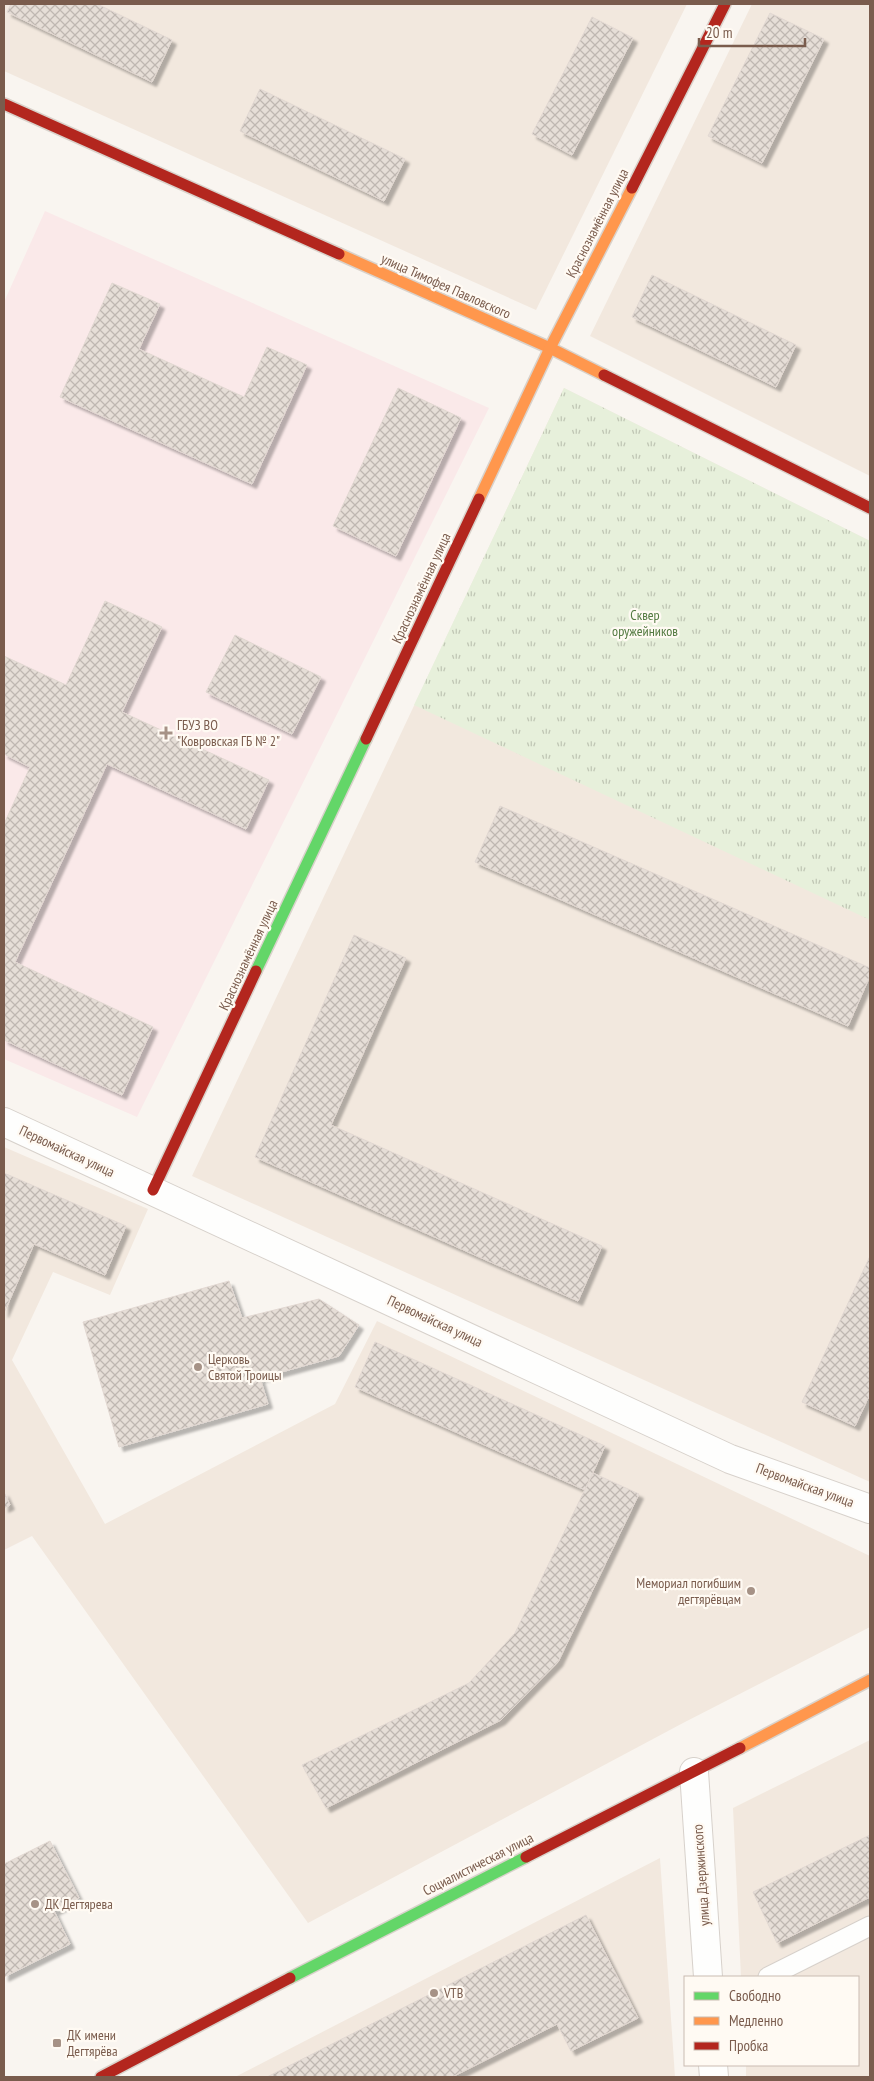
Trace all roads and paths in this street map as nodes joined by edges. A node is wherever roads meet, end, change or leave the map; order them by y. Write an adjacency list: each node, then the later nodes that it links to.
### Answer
1 (725, 4): 3 (street, Краснознамённая улица)
2 (4, 104): 3 (street, улица Тимофея Павловского)
3 (550, 348): 4 (street, улица Тимофея Павловского); 6 (street, Краснознамённая улица)
4 (870, 508)
5 (4, 1122): 6 (street, Первомайская улица)
6 (153, 1190): 7 (street, Первомайская улица)
7 (870, 1509)
8 (870, 1680): 9 (street, Социалистическая улица)
9 (694, 1772): 11 (street, улица Дзержинского); 13 (street, Социалистическая улица)
10 (870, 1926): 12 (lane)
11 (708, 1976)
12 (770, 1976)
13 (101, 2077)

